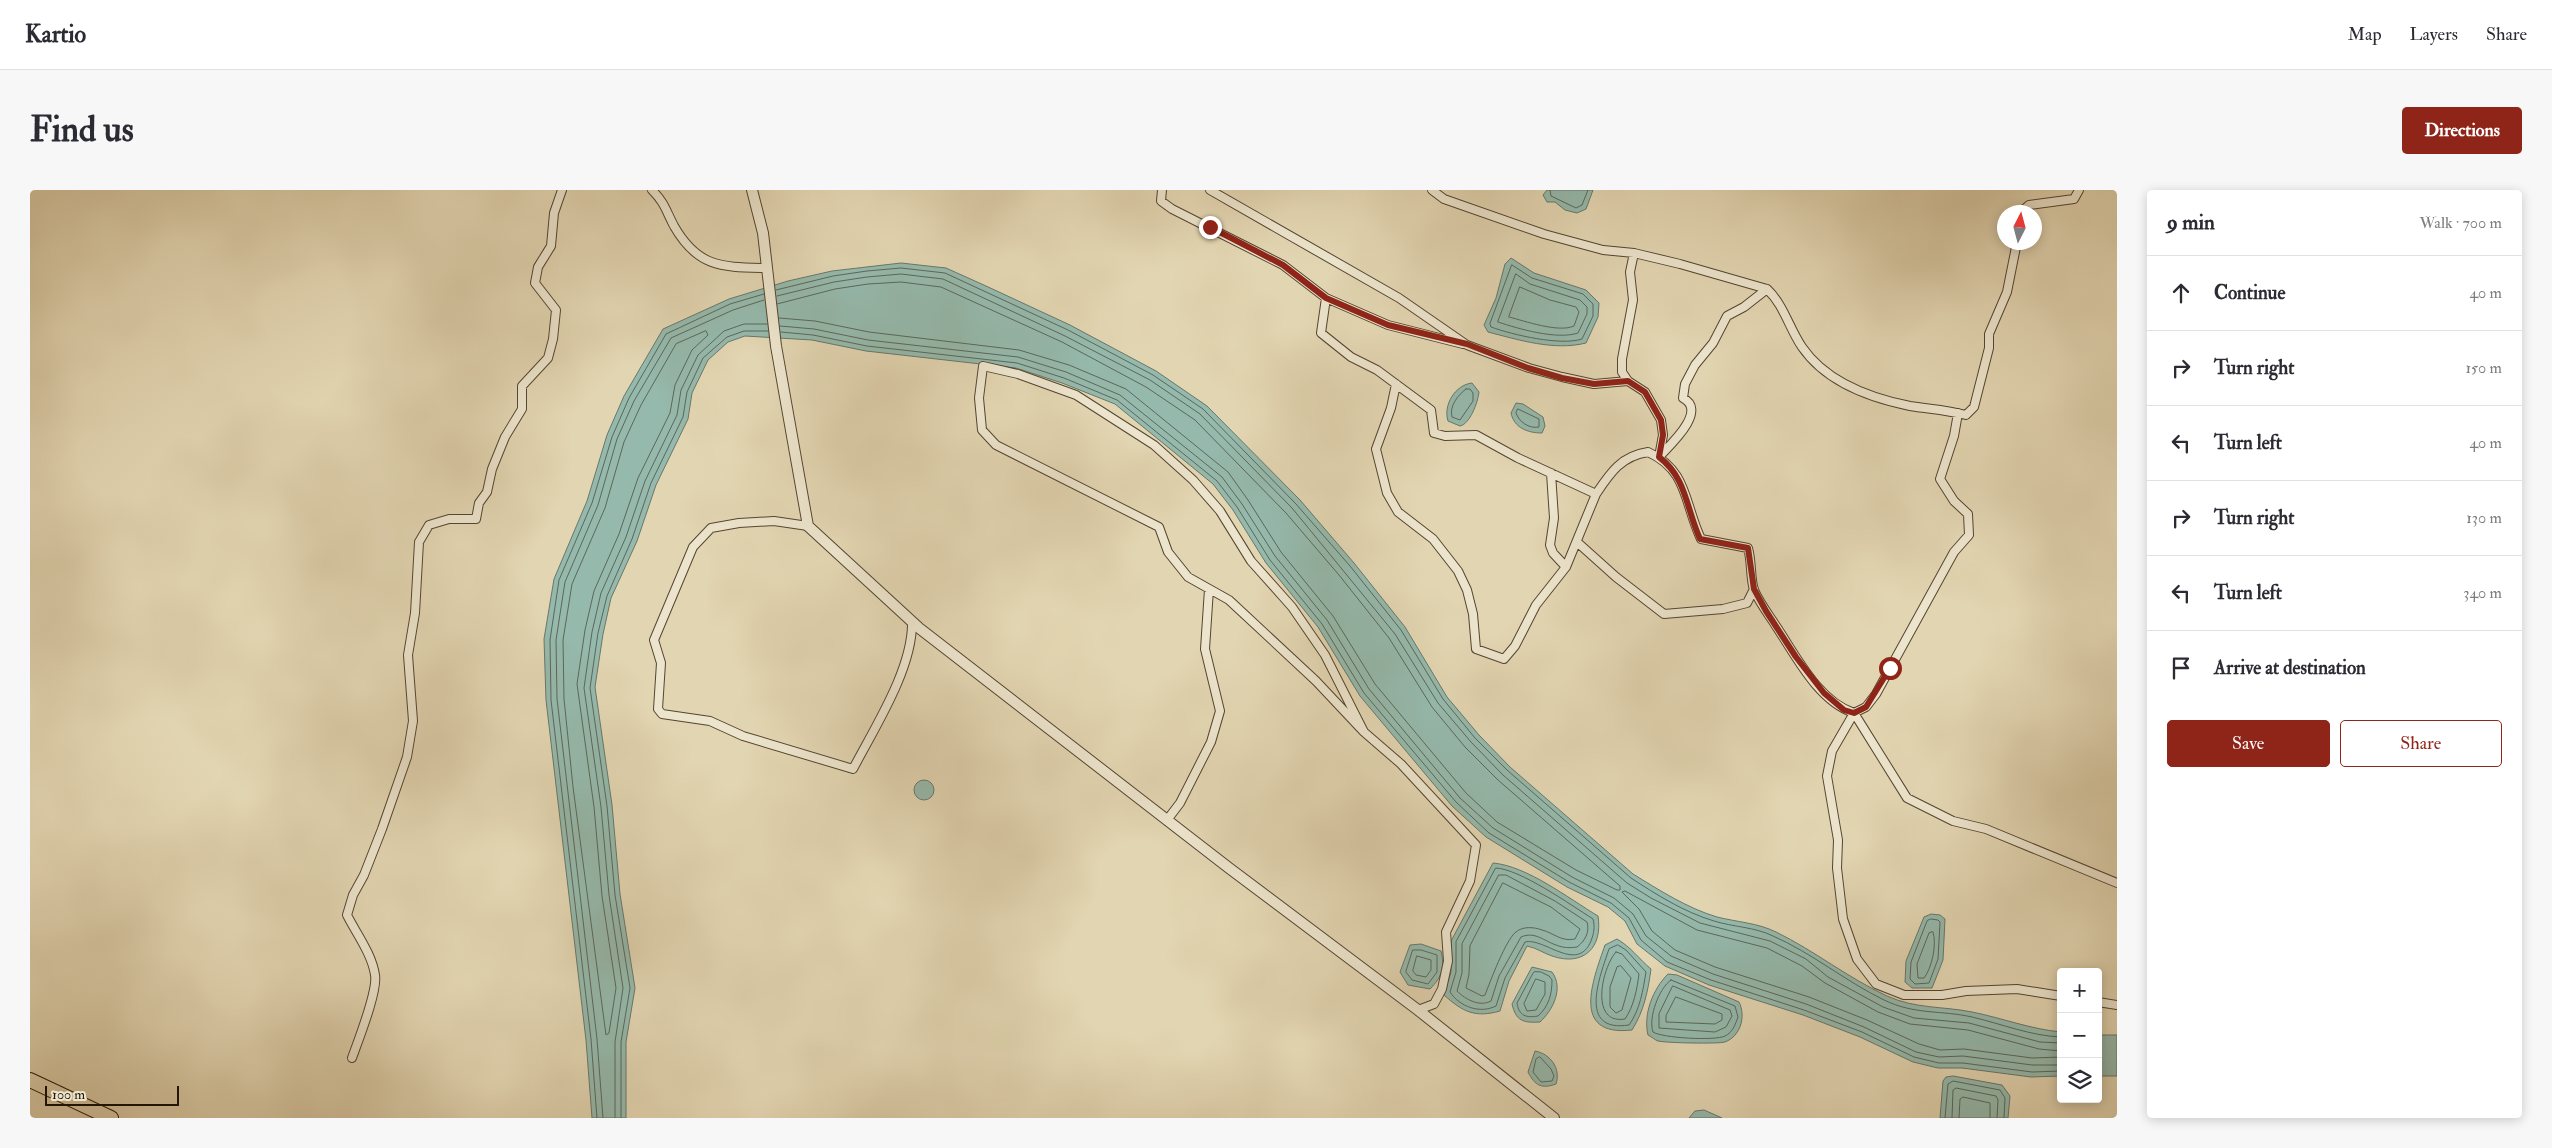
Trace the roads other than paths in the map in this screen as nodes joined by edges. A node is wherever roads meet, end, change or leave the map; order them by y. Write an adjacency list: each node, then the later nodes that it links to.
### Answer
1 (562, 190): 35 (street)
2 (652, 190): 11 (street)
3 (752, 190): 11 (street)
4 (1162, 190): 13 (street)
5 (1210, 190): 14 (street)
6 (1432, 190): 10 (street)
7 (2079, 190): 8 (street)
8 (2029, 205)
9 (2015, 250): 17 (street)
10 (1634, 253): 12 (street); 15 (street)
11 (766, 270): 21 (street)
12 (1767, 289): 17 (street); 18 (street)
13 (1326, 298): 14 (street); 16 (street)
14 (1467, 344): 15 (street)
15 (1628, 381): 18 (street)
16 (1396, 384): 19 (street); 23 (street)
17 (1958, 412): 27 (street)
18 (1659, 457): 20 (street); 25 (street)
19 (1551, 473): 20 (street); 23 (street)
20 (1596, 494): 22 (street)
21 (808, 526): 26 (street); 26 (street)
22 (1577, 542): 23 (street); 25 (street)
23 (1566, 567)
24 (1209, 588): 28 (street); 28 (street); 29 (street)
25 (1754, 589): 27 (street)
26 (912, 622): 29 (street)
27 (1854, 713): 30 (street); 31 (street)
28 (1364, 732): 34 (street)
29 (1167, 820): 34 (street)
30 (2117, 883)
31 (2057, 995)
32 (2102, 1003): 33 (street)
33 (2117, 1005)
34 (1418, 1010): 38 (street)
35 (352, 1058)
36 (30, 1080): 37 (highway)
37 (111, 1118)
38 (1554, 1118)

